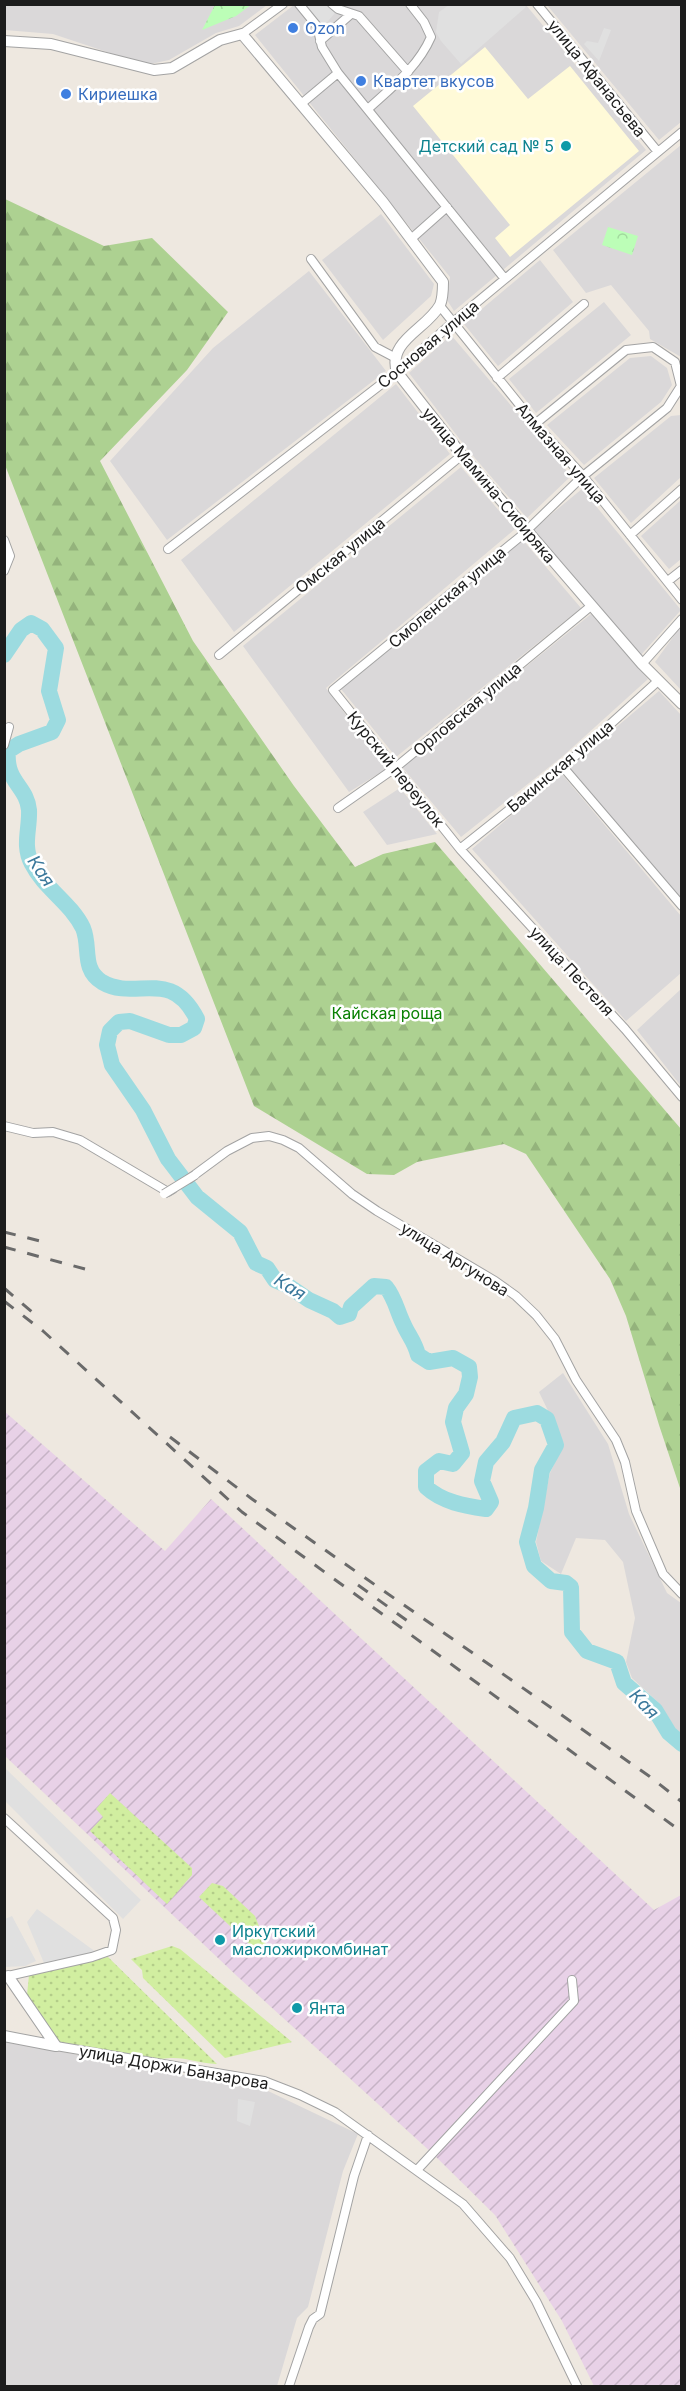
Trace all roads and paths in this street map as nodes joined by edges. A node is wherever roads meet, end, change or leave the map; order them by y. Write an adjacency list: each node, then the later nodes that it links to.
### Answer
1 (283, 4): 7 (street)
2 (299, 4): 9 (street)
3 (332, 4): 6 (street)
4 (410, 4): 10 (street)
5 (537, 4): 15 (street, улица Афанасьева)
6 (351, 14): 9 (street); 10 (street)
7 (242, 34): 8 (street); 12 (street)
8 (4, 41)
9 (320, 41): 11 (street)
10 (408, 72): 13 (street)
11 (338, 73): 12 (street); 13 (street)
12 (301, 104): 17 (street)
13 (368, 109): 16 (street)
14 (681, 132): 15 (street, Сосновая улица)
15 (658, 152): 19 (street, Сосновая улица)
16 (447, 207): 17 (street); 19 (street)
17 (411, 239): 21 (street)
18 (311, 259): 23 (street)
19 (505, 279): 22 (street, Сосновая улица)
20 (584, 304): 25 (street)
21 (440, 306): 22 (street, Алмазная улица); 23 (street)
22 (452, 323): 24 (street, Сосновая улица); 25 (street, Алмазная улица)
23 (394, 357): 24 (street, улица Мамина-Сибиряка)
24 (397, 372): 27 (street, улица Мамина-Сибиряка); 33 (street, Сосновая улица)
25 (497, 378): 26 (street, Алмазная улица)
26 (534, 424): 28 (street, Алмазная улица); 28 (street, Смоленская улица)
27 (462, 455): 30 (street, улица Мамина-Сибиряка); 40 (street, Омская улица)
28 (583, 476): 30 (street, Смоленская улица); 31 (street, Алмазная улица)
29 (681, 489): 31 (street)
30 (527, 530): 38 (street, улица Мамина-Сибиряка); 43 (street, Смоленская улица)
31 (630, 535): 36 (street, Алмазная улица)
32 (4, 540): 35 (street)
33 (168, 549)
34 (681, 570): 36 (street)
35 (4, 571)
36 (668, 581): 37 (street, Алмазная улица)
37 (681, 600)
38 (591, 606): 41 (street, улица Мамина-Сибиряка); 47 (street, Орловская улица)
39 (681, 619): 41 (street)
40 (219, 655)
41 (642, 664): 42 (street, улица Мамина-Сибиряка)
42 (658, 681): 44 (street, улица Мамина-Сибиряка); 48 (street, Бакинская улица)
43 (333, 690): 47 (street, Курский переулок)
44 (681, 704)
45 (9, 727): 46 (street)
46 (4, 745)
47 (395, 768): 49 (street, Орловская улица); 50 (street, Курский переулок)
48 (562, 768): 50 (street, Бакинская улица); 51 (street)
49 (338, 808)
50 (460, 849): 52 (street, улица Пестеля)
51 (681, 906)
52 (681, 1097)
53 (4, 1125): 54 (street, bridge); 54 (street, bridge)
54 (195, 1175): 55 (street, улица Аргунова)
55 (681, 1594)
56 (4, 1818): 57 (street)
57 (6, 1976): 60 (street)
58 (572, 1980): 62 (street)
59 (4, 2036): 60 (street, улица Доржи Банзарова)
60 (56, 2046): 61 (street, улица Доржи Банзарова)
61 (368, 2135): 62 (street, улица Доржи Банзарова); 63 (street)
62 (417, 2170): 64 (street, улица Доржи Банзарова)
63 (289, 2386)
64 (577, 2386)

